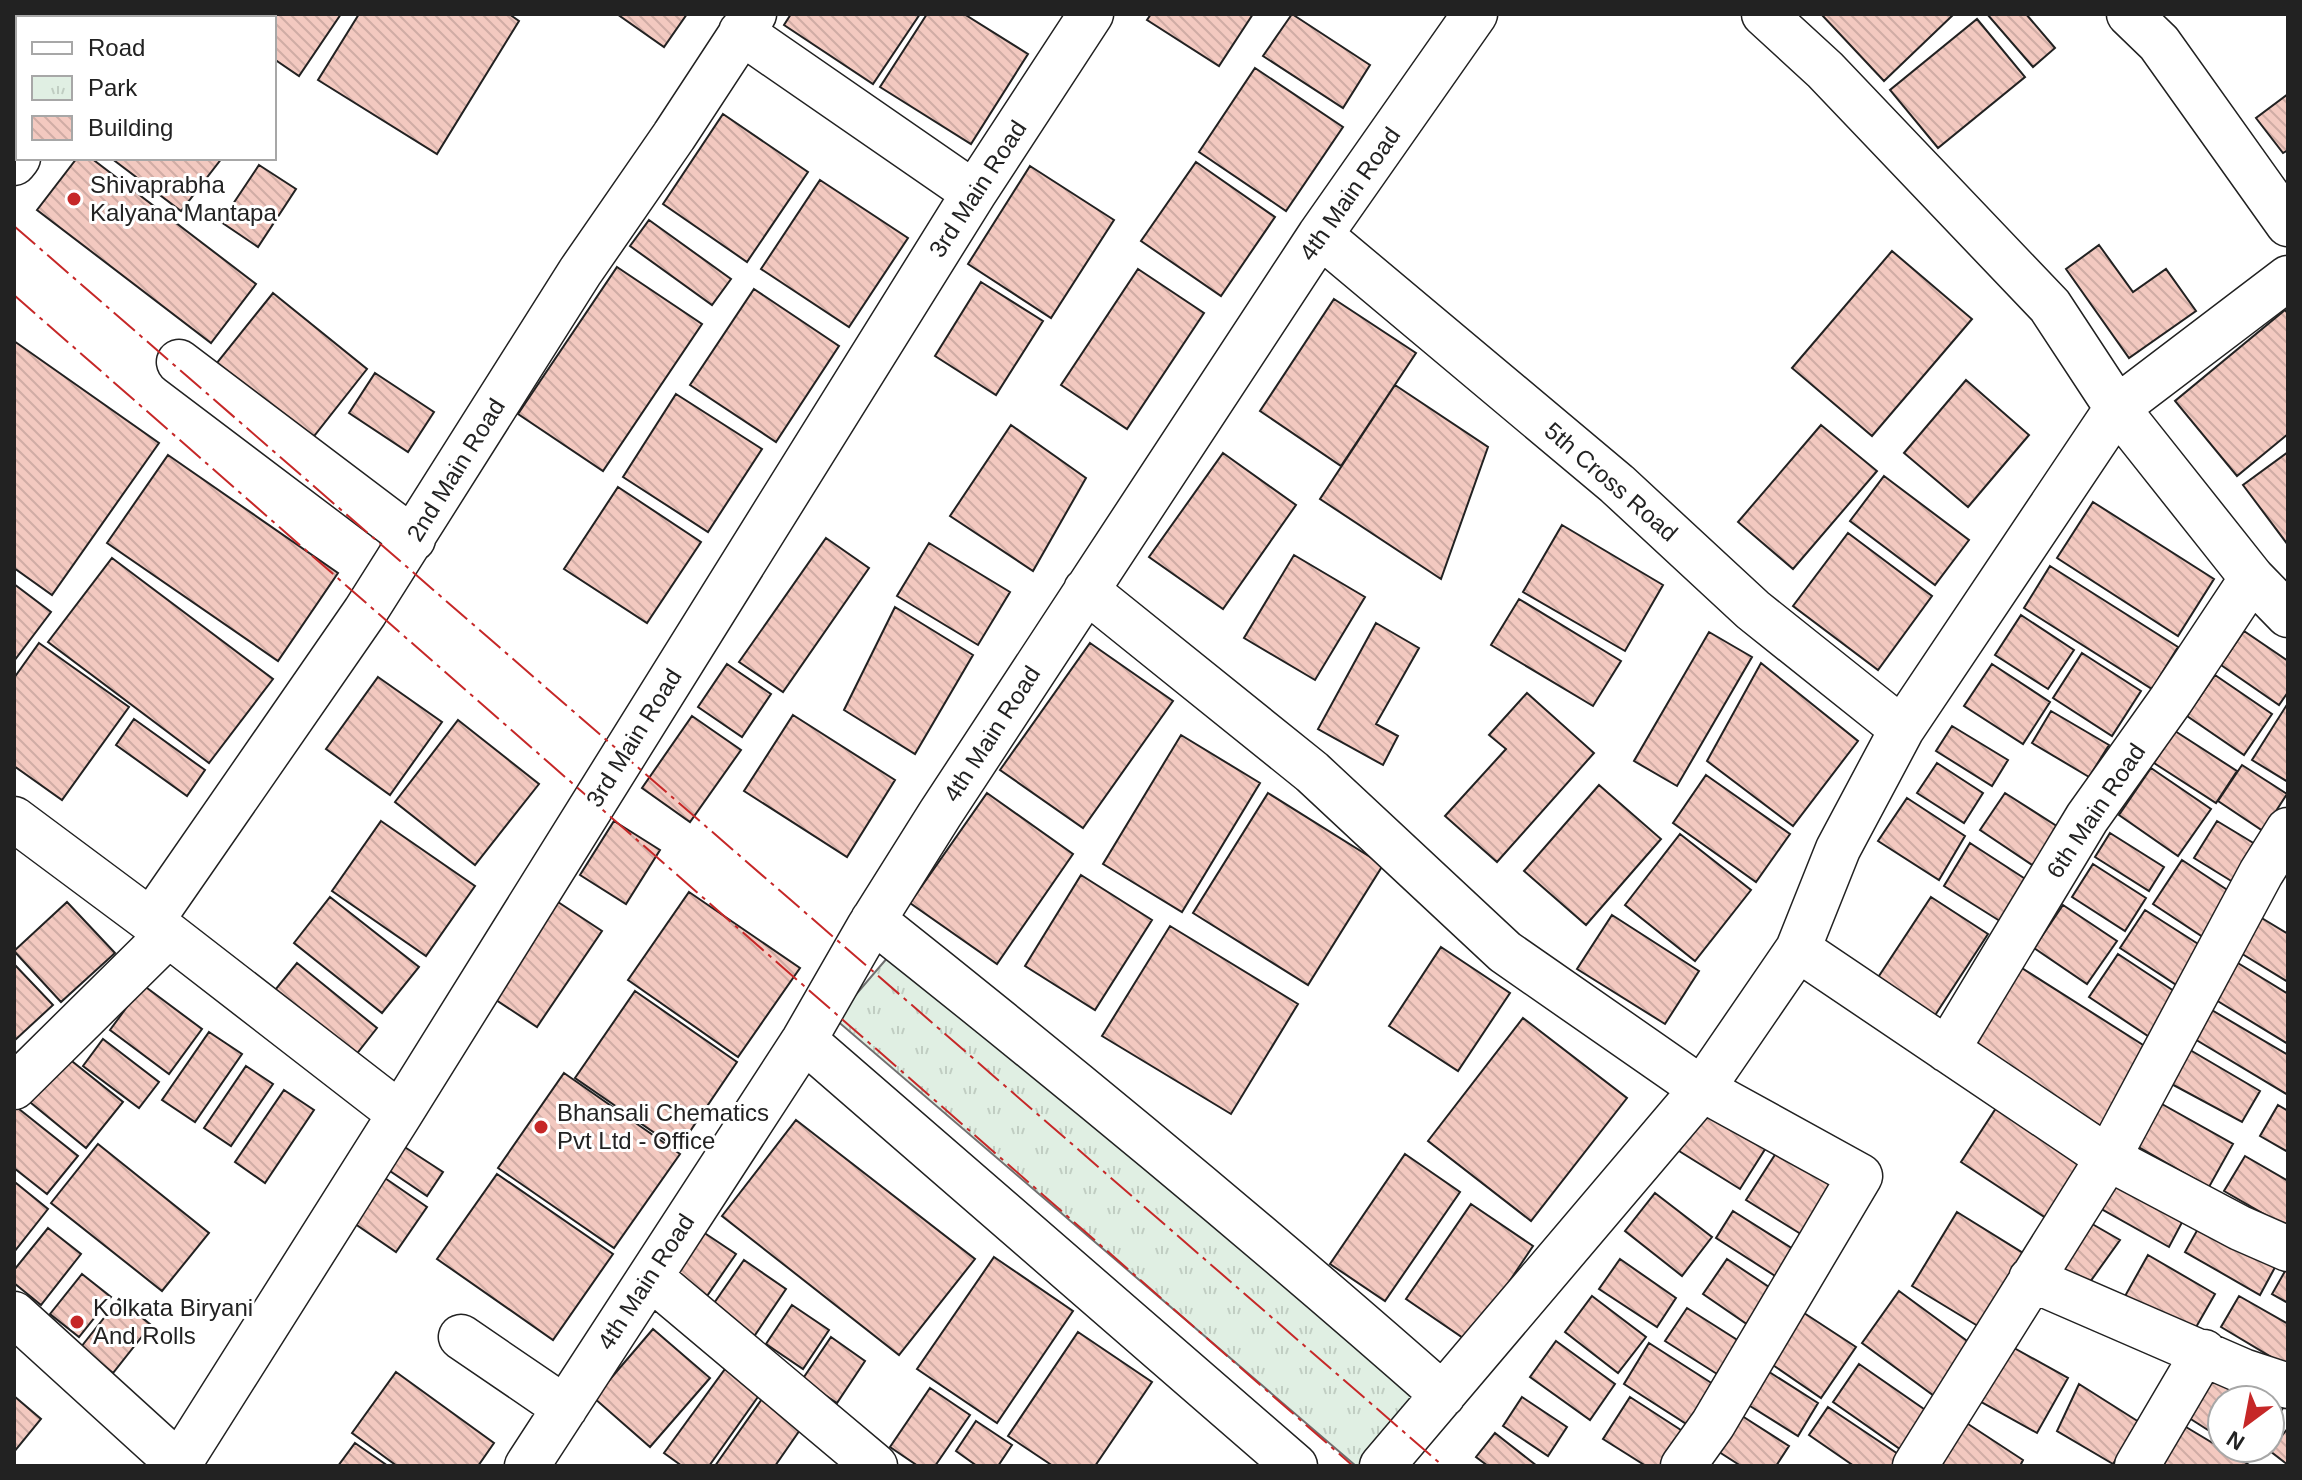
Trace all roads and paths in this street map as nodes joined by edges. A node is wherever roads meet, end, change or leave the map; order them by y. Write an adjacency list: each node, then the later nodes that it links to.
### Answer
1 (1091, 14): 6 (street, 3rd Main Road)
2 (1475, 14): 8 (street, 4th Main Road)
3 (1764, 14): 11 (street)
4 (2129, 14): 7 (street)
5 (747, 23): 6 (street); 12 (street, 2nd Main Road)
6 (974, 193): 26 (street, 3rd Main Road)
7 (2288, 224)
8 (1320, 235): 14 (street, 4th Main Road); 16 (street, 5th Cross Road)
9 (2288, 278): 11 (street)
10 (179, 362): 12 (street)
11 (2117, 408): 13 (street); 16 (street)
12 (413, 539): 20 (street, 2nd Main Road)
13 (2252, 578): 15 (street); 23 (street, 6th Main Road)
14 (1086, 590): 19 (street, 4th Main Road); 25 (street)
15 (2288, 615)
16 (1902, 729): 21 (street)
17 (14, 819): 20 (street)
18 (2288, 830): 27 (street)
19 (873, 920): 22 (street, 4th Main Road); 35 (street)
20 (160, 928): 24 (street, 2nd Main Road); 26 (street)
21 (1798, 949): 23 (street); 25 (street)
22 (804, 1040): 29 (street, 4th Main Road); 40 (street)
23 (1947, 1050): 27 (street)
24 (14, 1087)
25 (1702, 1089): 35 (street); 42 (street)
26 (400, 1114): 37 (street, 3rd Main Road)
27 (2108, 1158): 28 (street); 30 (street)
28 (2288, 1249)
29 (650, 1277): 36 (street, 4th Main Road); 39 (street)
30 (2031, 1279): 33 (street); 43 (street)
31 (16, 1320): 37 (street)
32 (461, 1337): 36 (street)
33 (2204, 1352): 34 (street); 44 (street)
34 (2288, 1386)
35 (1443, 1395): 41 (street)
36 (565, 1408): 38 (street, 4th Main Road)
37 (180, 1465)
38 (527, 1466)
39 (875, 1466)
40 (1295, 1466)
41 (1382, 1466)
42 (1683, 1466)
43 (1915, 1466)
44 (2137, 1466)

